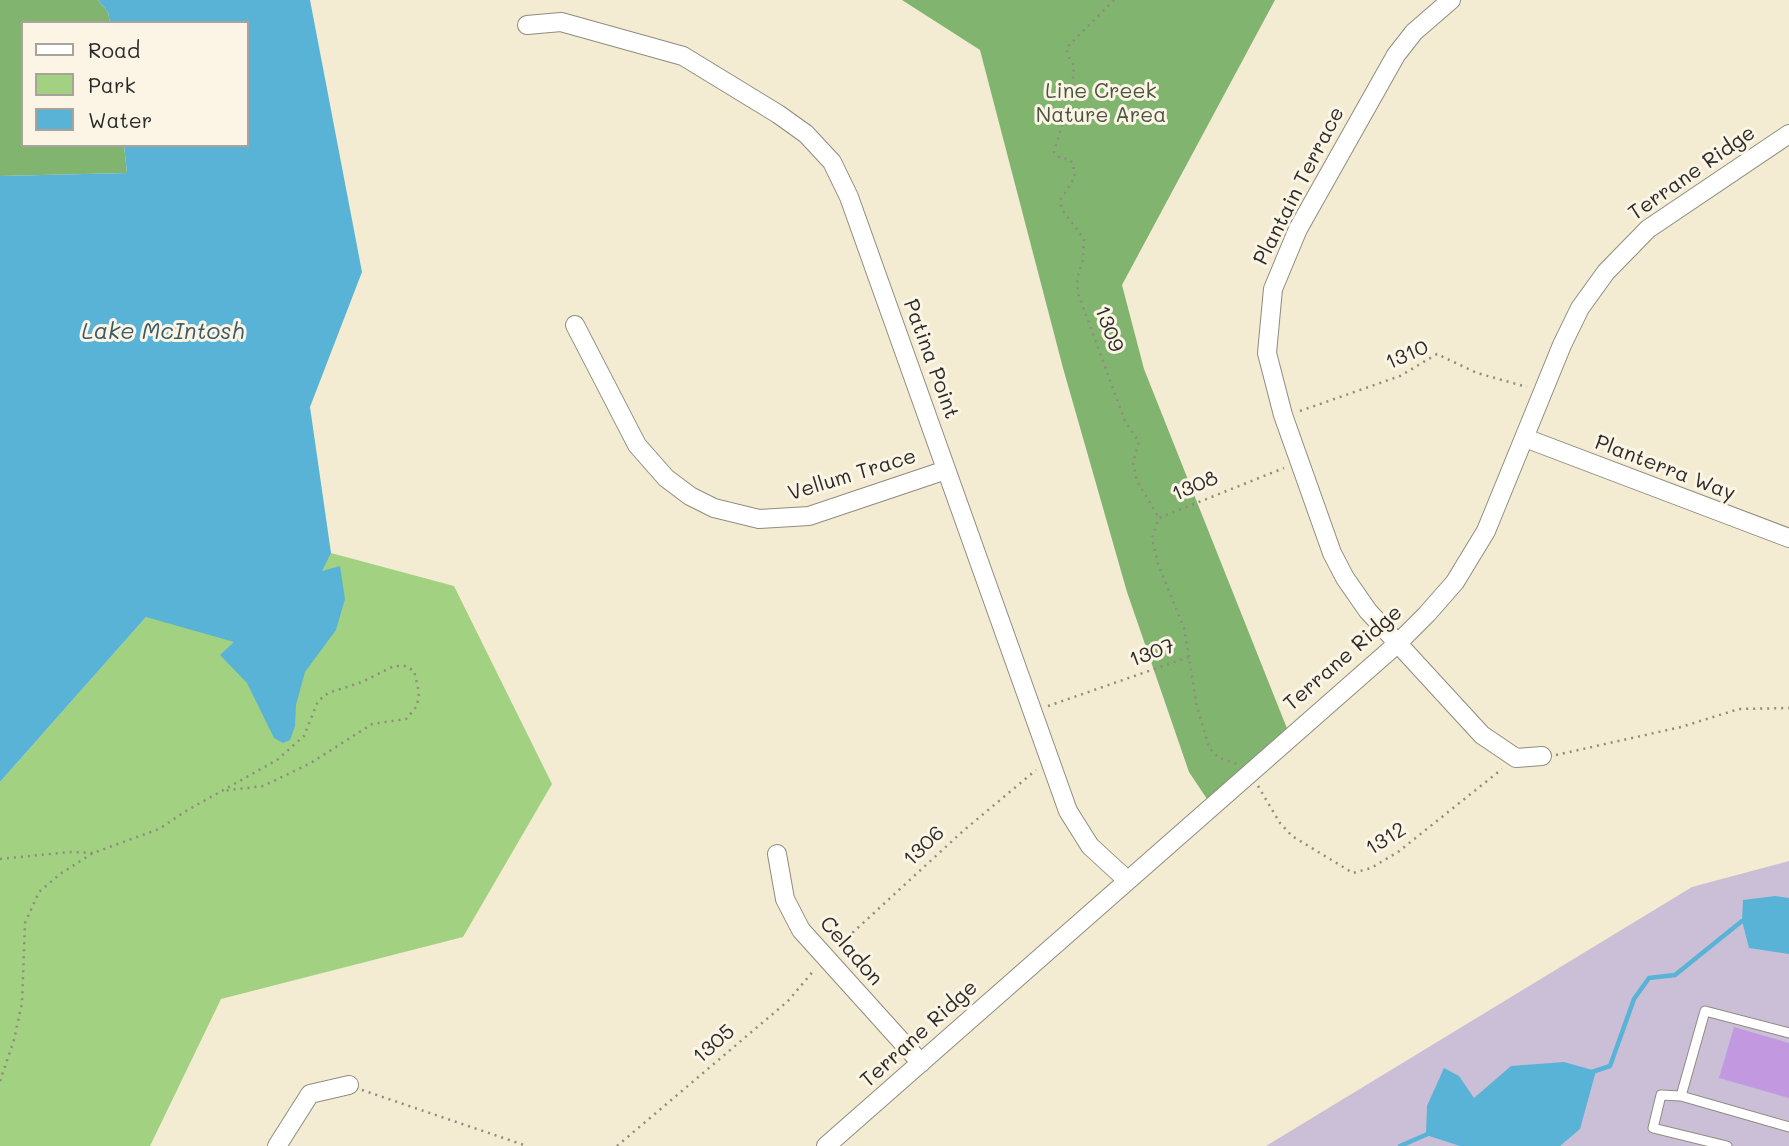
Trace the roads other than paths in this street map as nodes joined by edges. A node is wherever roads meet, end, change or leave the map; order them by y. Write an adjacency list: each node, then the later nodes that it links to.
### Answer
1 (1451, 0): 8 (street, Plantain Terrace)
2 (527, 25): 6 (street, Patina Point)
3 (1789, 134): 5 (street, Terrane Ridge)
4 (576, 325): 6 (street, Vellum Trace)
5 (1525, 438): 7 (street, Planterra Way); 8 (street, Terrane Ridge)
6 (946, 470): 11 (street, Patina Point)
7 (1789, 538)
8 (1397, 644): 9 (street, Plantain Terrace); 11 (street, Terrane Ridge)
9 (1542, 755)
10 (777, 854): 13 (street, Celadon)
11 (1127, 880): 13 (street, Terrane Ridge)
12 (1789, 1032): 15 (lane)
13 (920, 1063): 19 (street, Terrane Ridge)
14 (349, 1086): 18 (street)
15 (1681, 1096): 16 (lane); 17 (lane)
16 (1789, 1127)
17 (1688, 1142): 20 (lane)
18 (277, 1146)
19 (826, 1146)
20 (1727, 1146)

